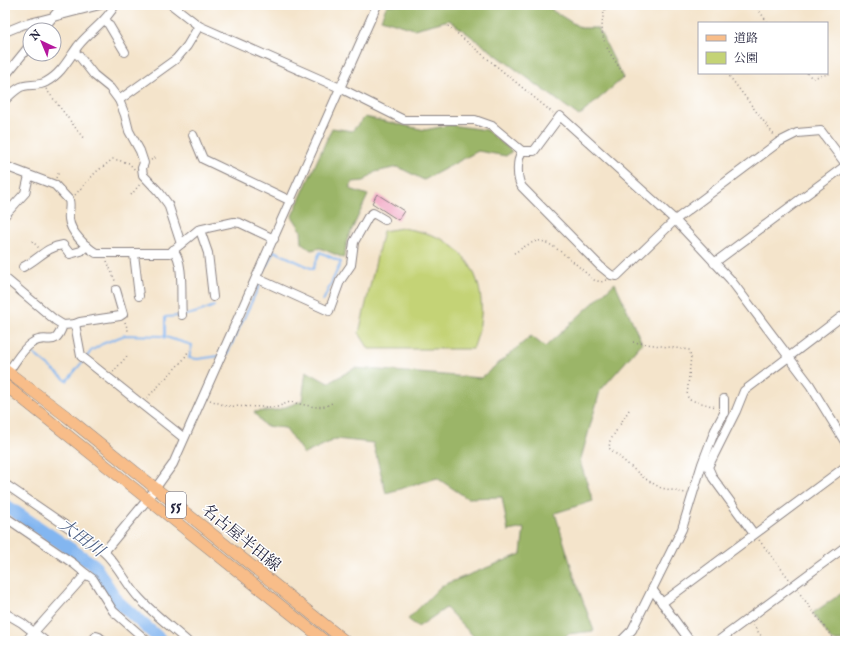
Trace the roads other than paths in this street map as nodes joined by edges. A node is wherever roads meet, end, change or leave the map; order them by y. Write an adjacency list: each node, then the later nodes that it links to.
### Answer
1 (63, 5): 6 (street)
2 (100, 5): 6 (street)
3 (115, 5): 7 (street)
4 (172, 5): 9 (street)
5 (377, 5): 15 (street)
6 (53, 17): 8 (street); 10 (street)
7 (106, 20): 11 (street); 12 (street)
8 (49, 22)
9 (199, 26): 15 (street); 17 (street)
10 (5, 32)
11 (125, 52)
12 (75, 53): 16 (street); 17 (street)
13 (22, 55): 14 (street)
14 (5, 76)
15 (340, 88): 19 (street); 23 (street)
16 (5, 100)
17 (119, 100): 29 (street)
18 (194, 135): 23 (street)
19 (522, 151): 26 (street); 26 (street)
20 (845, 164): 26 (street); 33 (street)
21 (5, 166): 22 (street)
22 (29, 176): 24 (street); 30 (street)
23 (291, 201): 28 (street)
24 (5, 215)
25 (385, 220): 36 (street)
26 (675, 220): 33 (street)
27 (200, 230): 28 (street); 29 (street); 39 (street)
28 (274, 239): 36 (street)
29 (181, 244): 31 (street)
30 (86, 246): 32 (street); 34 (street)
31 (173, 250): 32 (street); 41 (street)
32 (134, 254): 38 (street)
33 (714, 263): 44 (street)
34 (23, 267)
35 (5, 278): 42 (street)
36 (256, 278): 48 (street)
37 (116, 290): 43 (street)
38 (139, 296)
39 (214, 297)
40 (845, 314): 44 (street)
41 (182, 315)
42 (63, 324): 43 (street); 45 (street)
43 (75, 324): 48 (street)
44 (790, 356): 49 (street); 55 (street)
45 (6, 371): 52 (main road, 名古屋半田線 / 55)
46 (5, 385): 53 (main road, 名古屋半田線 / 55)
47 (724, 399): 59 (street)
48 (184, 438): 52 (street)
49 (845, 442)
50 (845, 467): 55 (street)
51 (5, 484): 57 (street)
52 (155, 488): 53 (street); 70 (main road, 名古屋半田線 / 55)
53 (147, 500): 57 (street); 63 (main road, 名古屋半田線 / 55)
54 (5, 517): 58 (street)
55 (754, 534): 60 (street)
56 (845, 547): 73 (street)
57 (104, 552): 69 (street)
58 (86, 574): 62 (street); 68 (street)
59 (652, 590): 60 (street); 71 (street)
60 (662, 603): 72 (street)
61 (5, 613): 62 (street)
62 (34, 632): 64 (street); 65 (street)
63 (321, 640)
64 (26, 641)
65 (46, 641)
66 (92, 641): 67 (street)
67 (104, 641)
68 (147, 641)
69 (187, 641)
70 (345, 641)
71 (621, 641)
72 (690, 641)
73 (718, 641)

